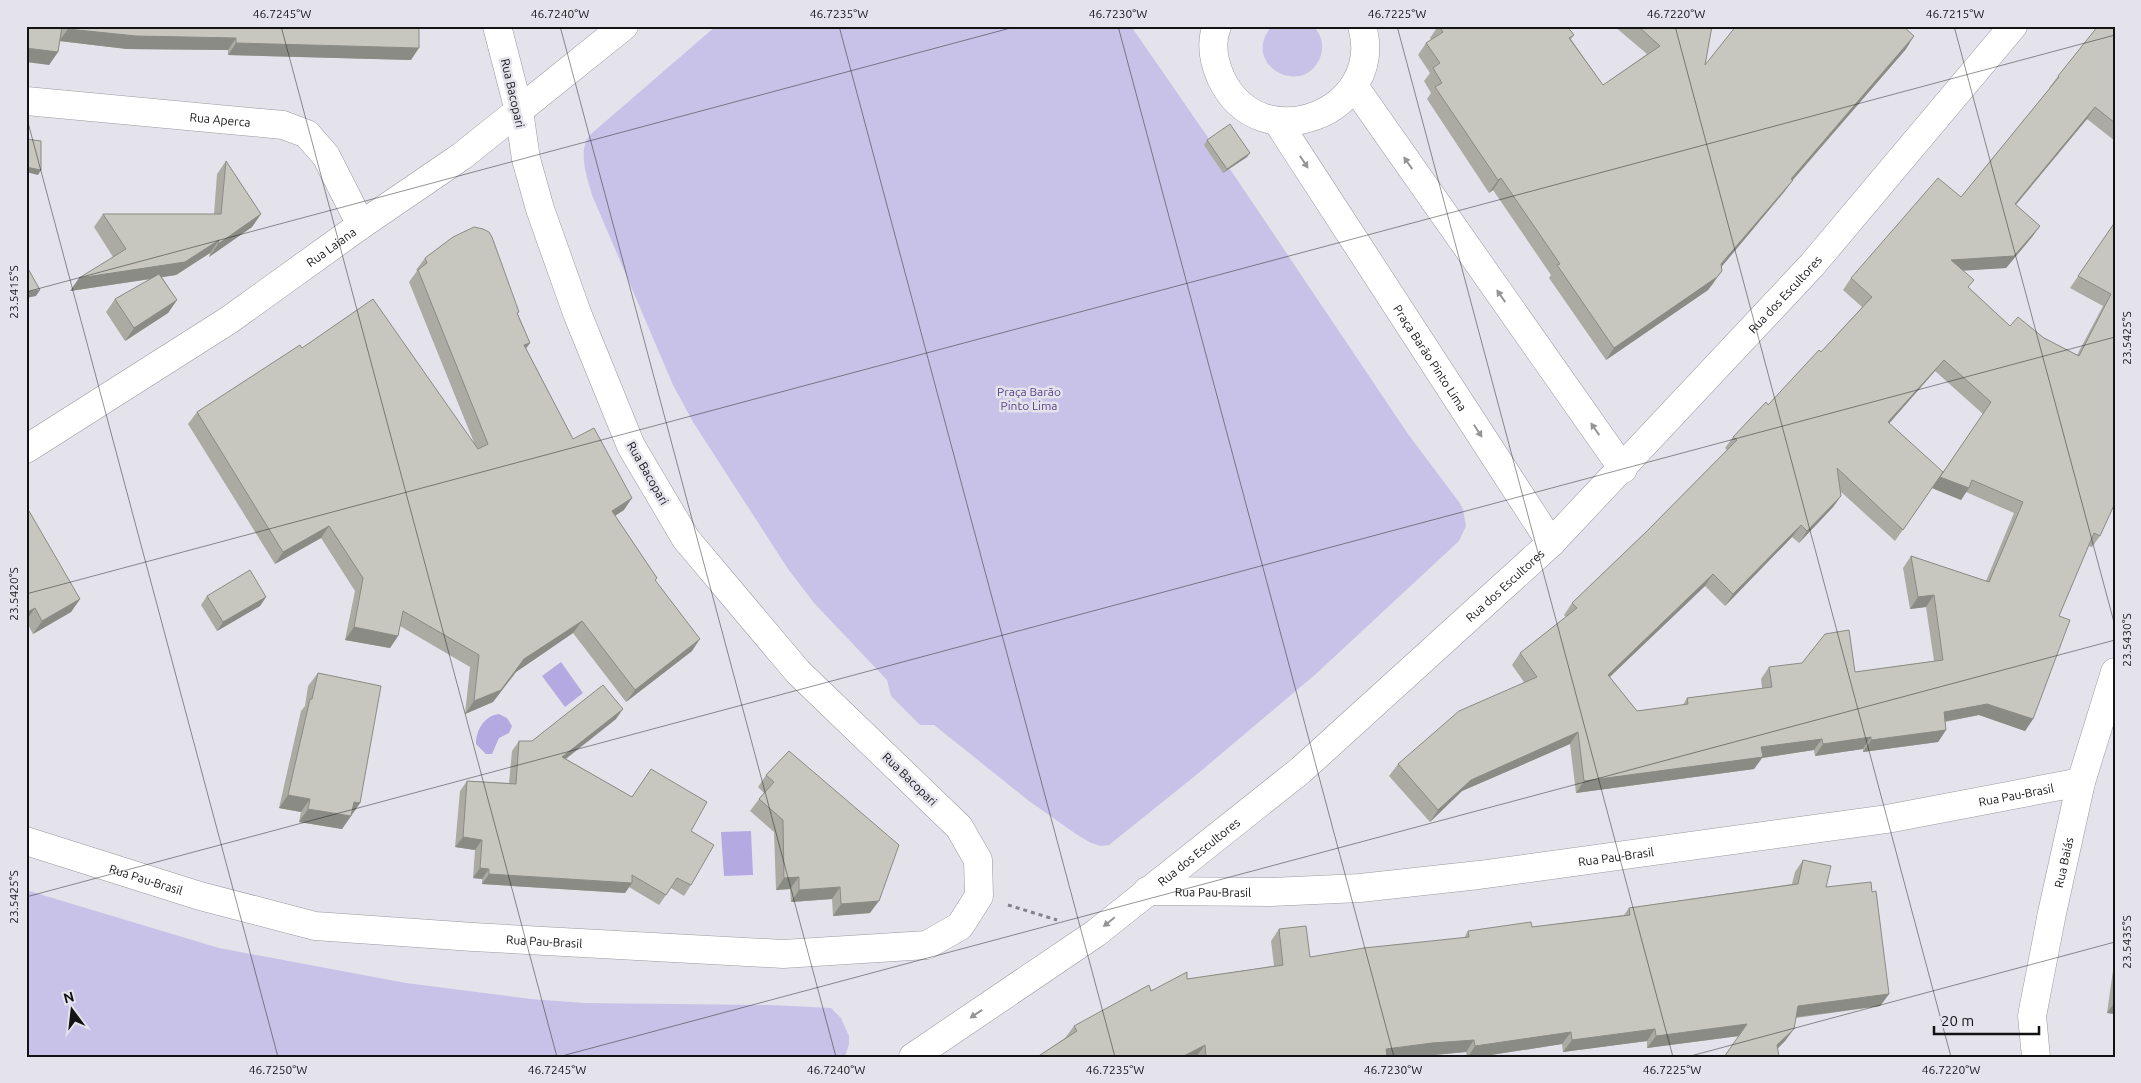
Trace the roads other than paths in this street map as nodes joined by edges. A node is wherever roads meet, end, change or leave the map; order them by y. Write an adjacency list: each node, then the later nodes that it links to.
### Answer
1 (497, 26): 8 (street, Rua Bacopari)
2 (624, 26): 8 (street, Rua Laiana)
3 (1362, 26): 6 (street)
4 (2013, 26): 12 (street, Rua dos Escultores)
5 (1212, 29): 9 (street)
6 (1354, 86): 9 (street); 12 (street, one-way to 6)
7 (26, 101): 10 (street, Rua Aperca)
8 (519, 111): 10 (street, Rua Laiana); 18 (street, Rua Bacopari)
9 (1277, 121): 13 (street, Praça Barão Pinto Lima, one-way to 13)
10 (361, 225): 11 (street, Rua Laiana)
11 (26, 449)
12 (1623, 468): 13 (street, Rua dos Escultores)
13 (1551, 543): 17 (street, Rua dos Escultores)
14 (2115, 672): 15 (street, Rua Baiás)
15 (2081, 782): 17 (street, Rua Pau-Brasil); 20 (street, Rua Baiás)
16 (26, 841): 18 (street, Rua Pau-Brasil)
17 (1147, 891): 19 (street, Rua dos Escultores, one-way to 19)
18 (979, 896)
19 (913, 1057)
20 (2036, 1057)

